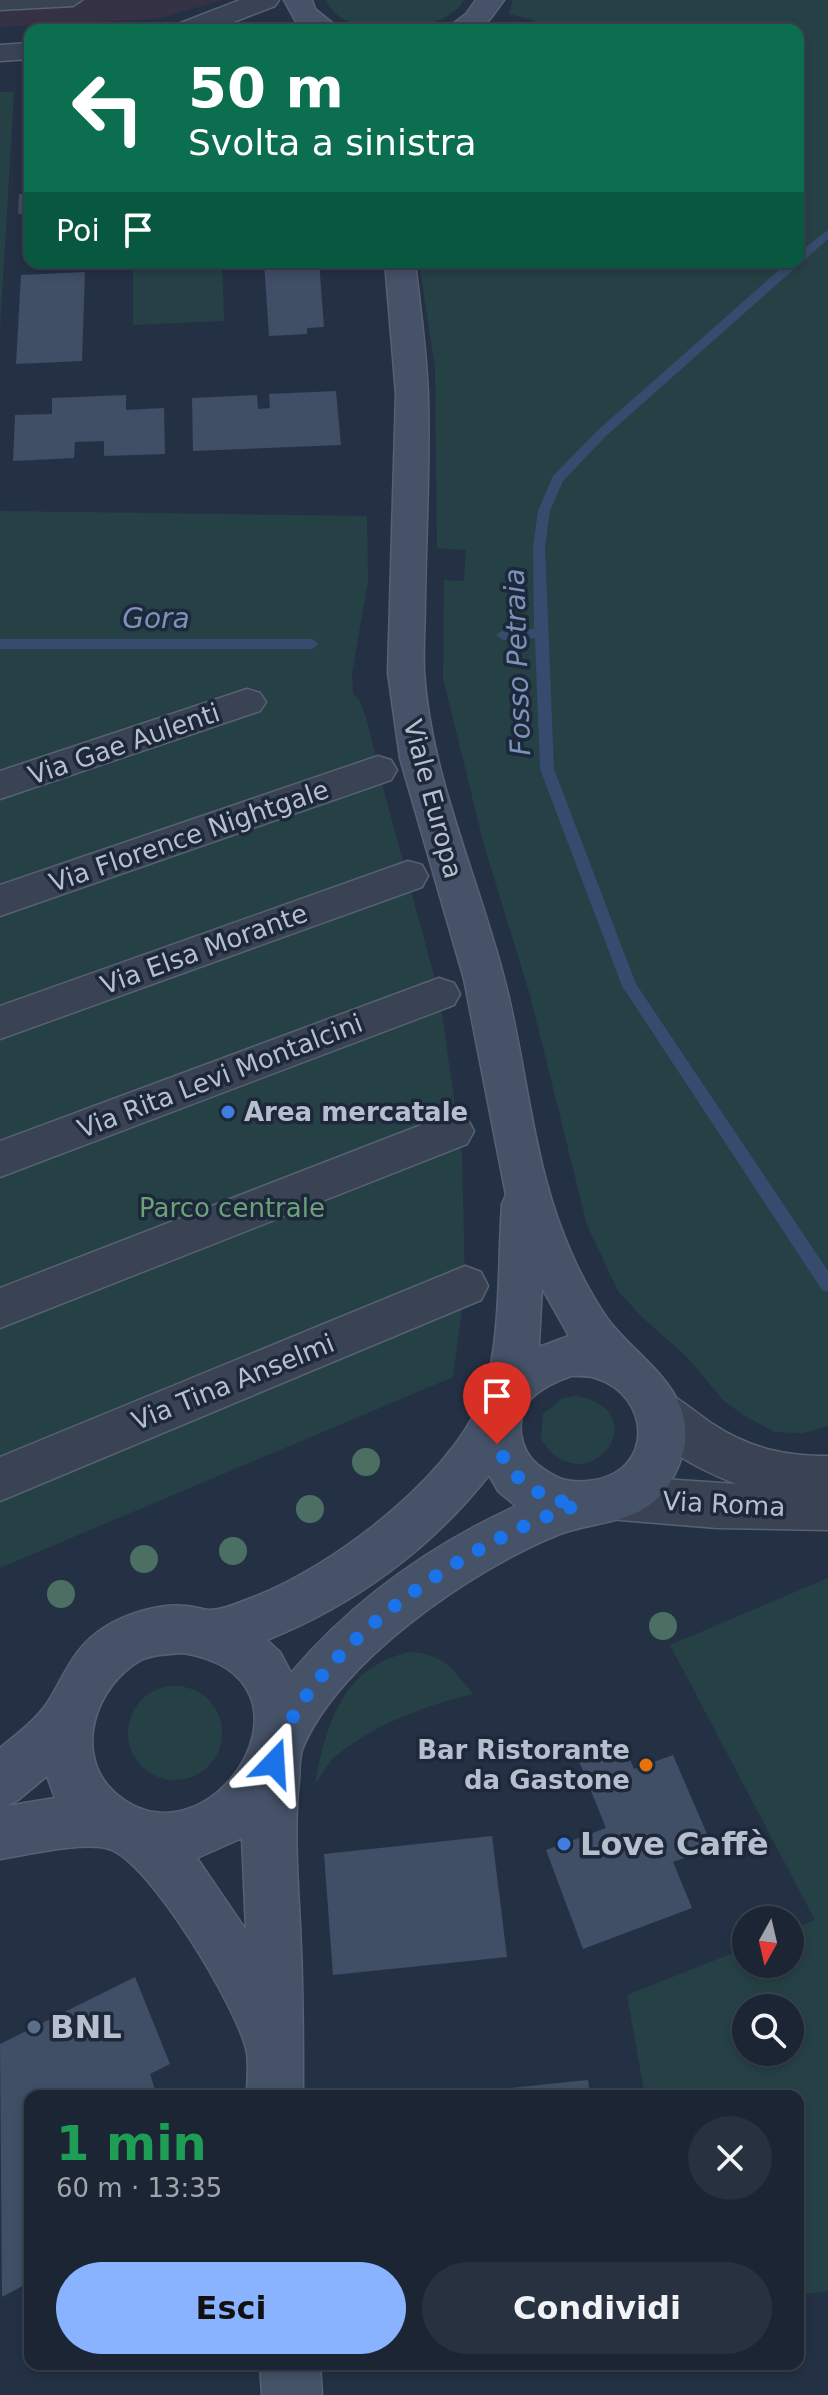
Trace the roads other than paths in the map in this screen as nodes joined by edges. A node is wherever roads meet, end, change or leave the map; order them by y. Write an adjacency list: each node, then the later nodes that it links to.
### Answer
1 (73, 0): 5 (lane)
2 (265, 0): 6 (street)
3 (298, 0): 7 (main road)
4 (490, 0): 8 (main road)
5 (9, 3)
6 (203, 24)
7 (317, 24)
8 (469, 24)
9 (24, 51): 10 (street)
10 (0, 53)
11 (401, 268): 21 (main road, Viale Europa)
12 (247, 702): 14 (street, Via Gae Aulenti)
13 (378, 770): 16 (street, Via Florence Nightgale)
14 (0, 785)
15 (408, 876): 18 (street, Via Elsa Morante)
16 (0, 901)
17 (439, 994): 20 (street, Via Rita Levi Montalcini)
18 (0, 1023)
19 (452, 1131): 23 (street)
20 (0, 1159)
21 (525, 1186): 24 (main road, Viale Europa); 25 (main road, Viale Europa)
22 (465, 1286): 28 (street, Via Tina Anselmi)
23 (0, 1308)
24 (619, 1367): 25 (main road); 26 (main road)
25 (503, 1406): 29 (main road); 31 (main road)
26 (659, 1411): 27 (street, Via Roma); 29 (main road)
27 (828, 1478)
28 (0, 1479)
29 (599, 1502): 30 (street, Via Roma); 33 (main road)
30 (828, 1508)
31 (212, 1634): 32 (main road); 33 (main road)
32 (68, 1716): 34 (main road); 35 (main road)
33 (277, 1751): 35 (main road); 37 (main road)
34 (0, 1782)
35 (121, 1827): 36 (main road); 37 (main road)
36 (7, 1841)
37 (274, 2072)
38 (290, 2370): 39 (main road)
39 (292, 2395)

